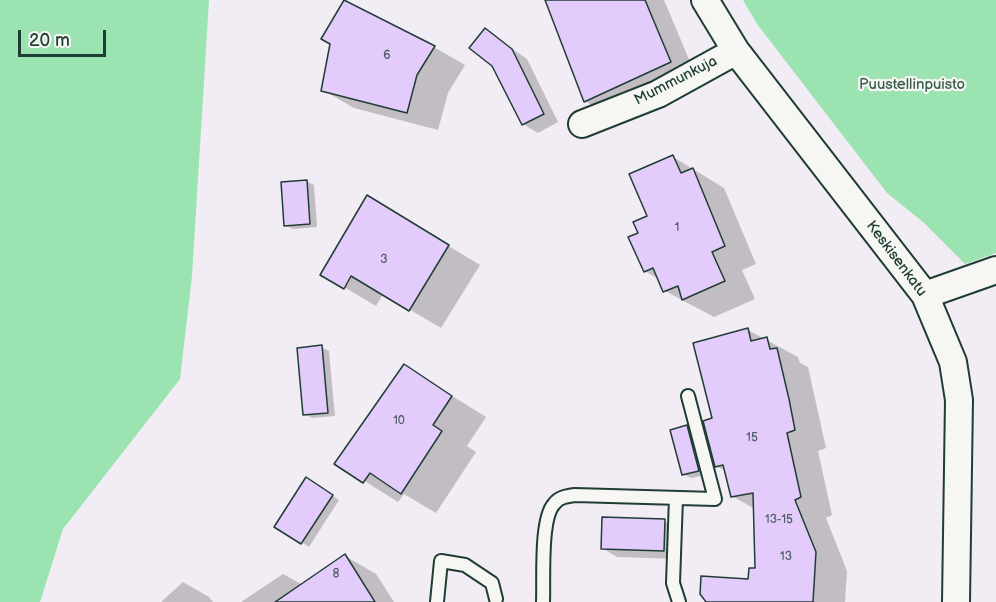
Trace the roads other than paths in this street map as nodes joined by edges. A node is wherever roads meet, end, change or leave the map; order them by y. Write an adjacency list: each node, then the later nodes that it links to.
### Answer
1 (705, 0): 2 (street, Keskisenkatu)
2 (736, 51): 3 (street, Mummunkuja); 5 (street, Keskisenkatu)
3 (582, 124)
4 (996, 270): 5 (street)
5 (925, 295): 12 (street, Keskisenkatu)
6 (688, 396): 7 (lane)
7 (676, 498): 10 (lane); 11 (lane)
8 (496, 599): 9 (lane)
9 (438, 602)
10 (543, 602)
11 (679, 602)
12 (956, 602)

